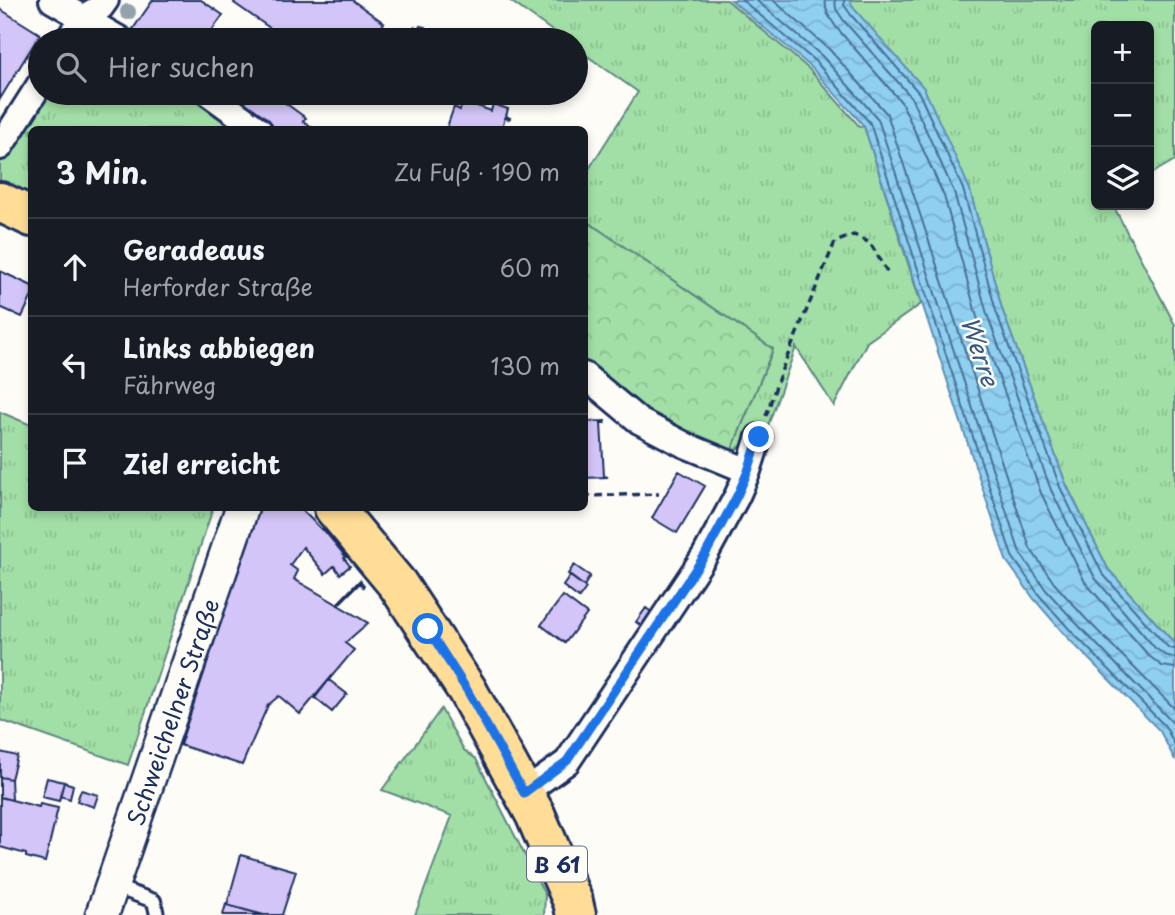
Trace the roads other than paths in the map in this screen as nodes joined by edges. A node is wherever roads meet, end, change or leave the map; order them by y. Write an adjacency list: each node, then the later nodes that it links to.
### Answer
1 (52, 0): 3 (street)
2 (106, 0): 3 (street)
3 (82, 18): 4 (street); 5 (street)
4 (76, 28)
5 (100, 28)
6 (28, 102): 9 (street)
7 (225, 105): 8 (street)
8 (253, 126)
9 (0, 147)
10 (0, 202): 11 (main road)
11 (28, 215)
12 (588, 378): 14 (street)
13 (759, 437): 14 (street)
14 (748, 471): 17 (street)
15 (241, 511): 18 (street, Schweichelner Straße)
16 (337, 511): 17 (main road, B 61)
17 (524, 793): 21 (main road, B 61)
18 (113, 886): 19 (street, Schweichelner Straße); 20 (lane)
19 (102, 915)
20 (157, 915)
21 (576, 915)

